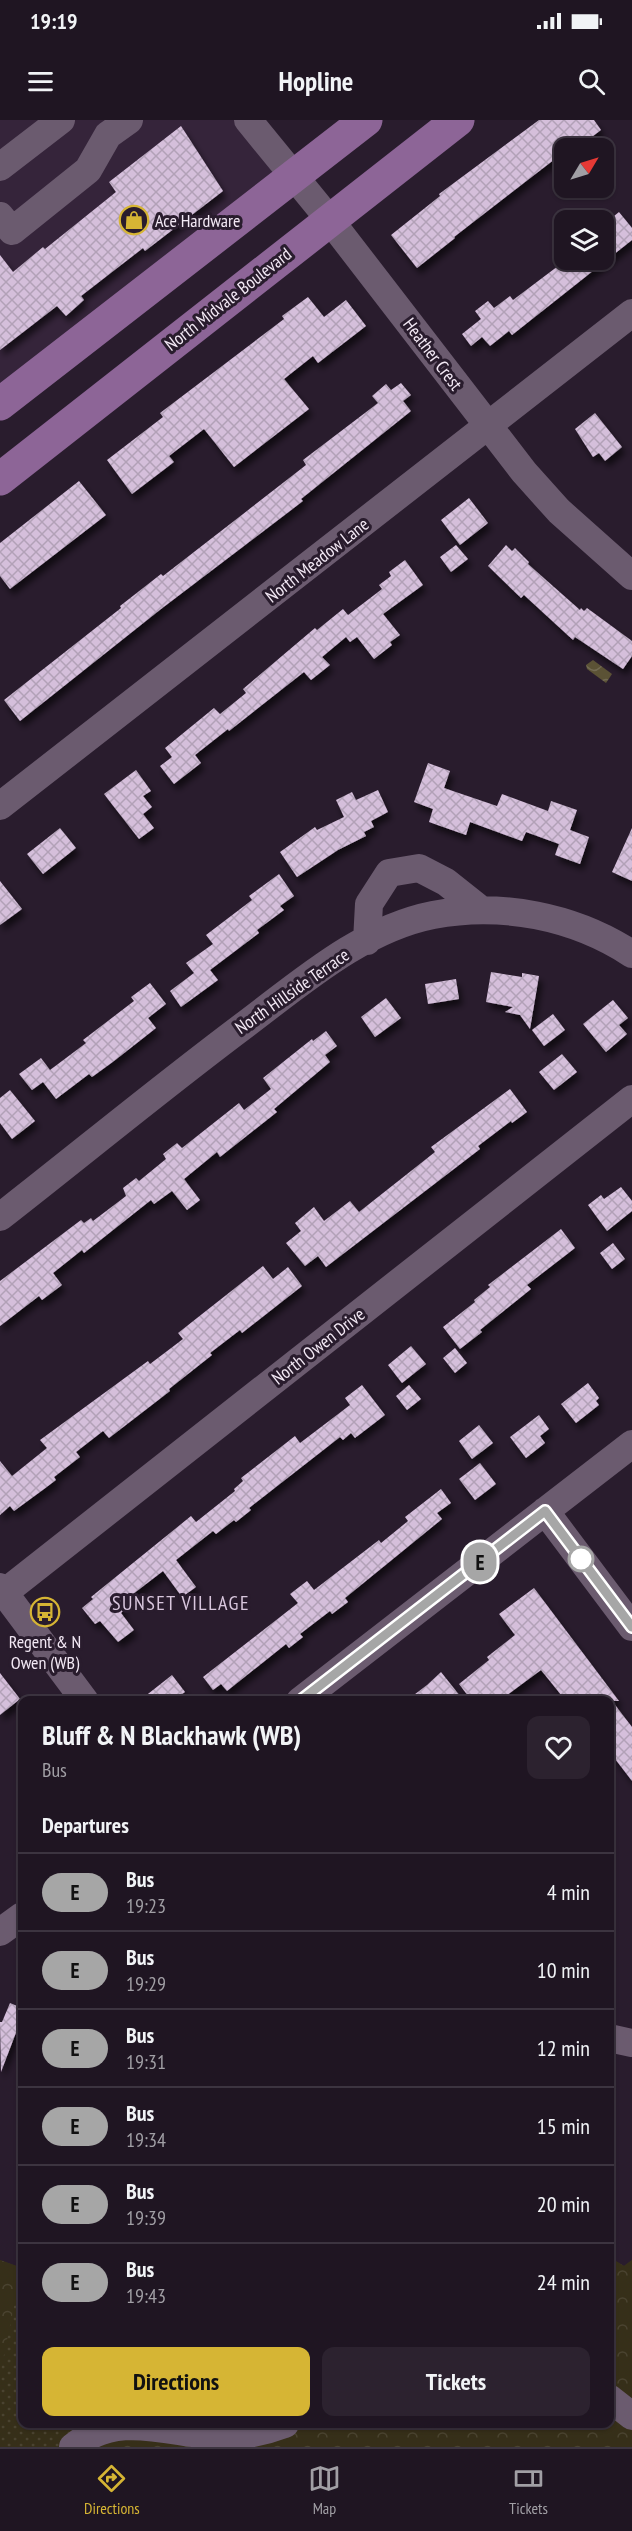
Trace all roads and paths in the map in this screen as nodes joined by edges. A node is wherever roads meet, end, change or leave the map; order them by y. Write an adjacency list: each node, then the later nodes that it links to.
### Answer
1 (61, 120): 6 (street)
2 (129, 120): 8 (street)
3 (248, 120): 7 (street, Heather Crest)
4 (366, 120): 7 (main road)
5 (458, 120): 9 (main road, North Midvale Boulevard)
6 (0, 167)
7 (293, 177): 9 (street, Heather Crest); 11 (main road)
8 (0, 216)
9 (329, 219): 12 (street, Heather Crest); 13 (main road, North Midvale Boulevard)
10 (632, 313): 12 (street, North Meadow Lane)
11 (0, 404)
12 (488, 427): 14 (street, Heather Crest); 15 (street, North Meadow Lane)
13 (0, 479)
14 (632, 576)
15 (0, 806)
16 (480, 909): 17 (street, North Hillside Terrace); 17 (street); 18 (street, North Hillside Terrace)
17 (367, 941): 20 (street, North Hillside Terrace)
18 (632, 954)
19 (632, 1099): 23 (street, North Owen Drive)
20 (0, 1216)
21 (632, 1444): 22 (street)
22 (545, 1511): 24 (street); 26 (street)
23 (2, 1592): 25 (street)
24 (632, 1627)
25 (82, 1696)
26 (306, 1696)
27 (18, 1919): 28 (street)
28 (0, 1932)
29 (614, 2039): 30 (street)
30 (632, 2043)
31 (614, 2402): 32 (street)
32 (632, 2416)
33 (106, 2428): 36 (street)
34 (164, 2428): 35 (street)
35 (270, 2428)
36 (73, 2447)

